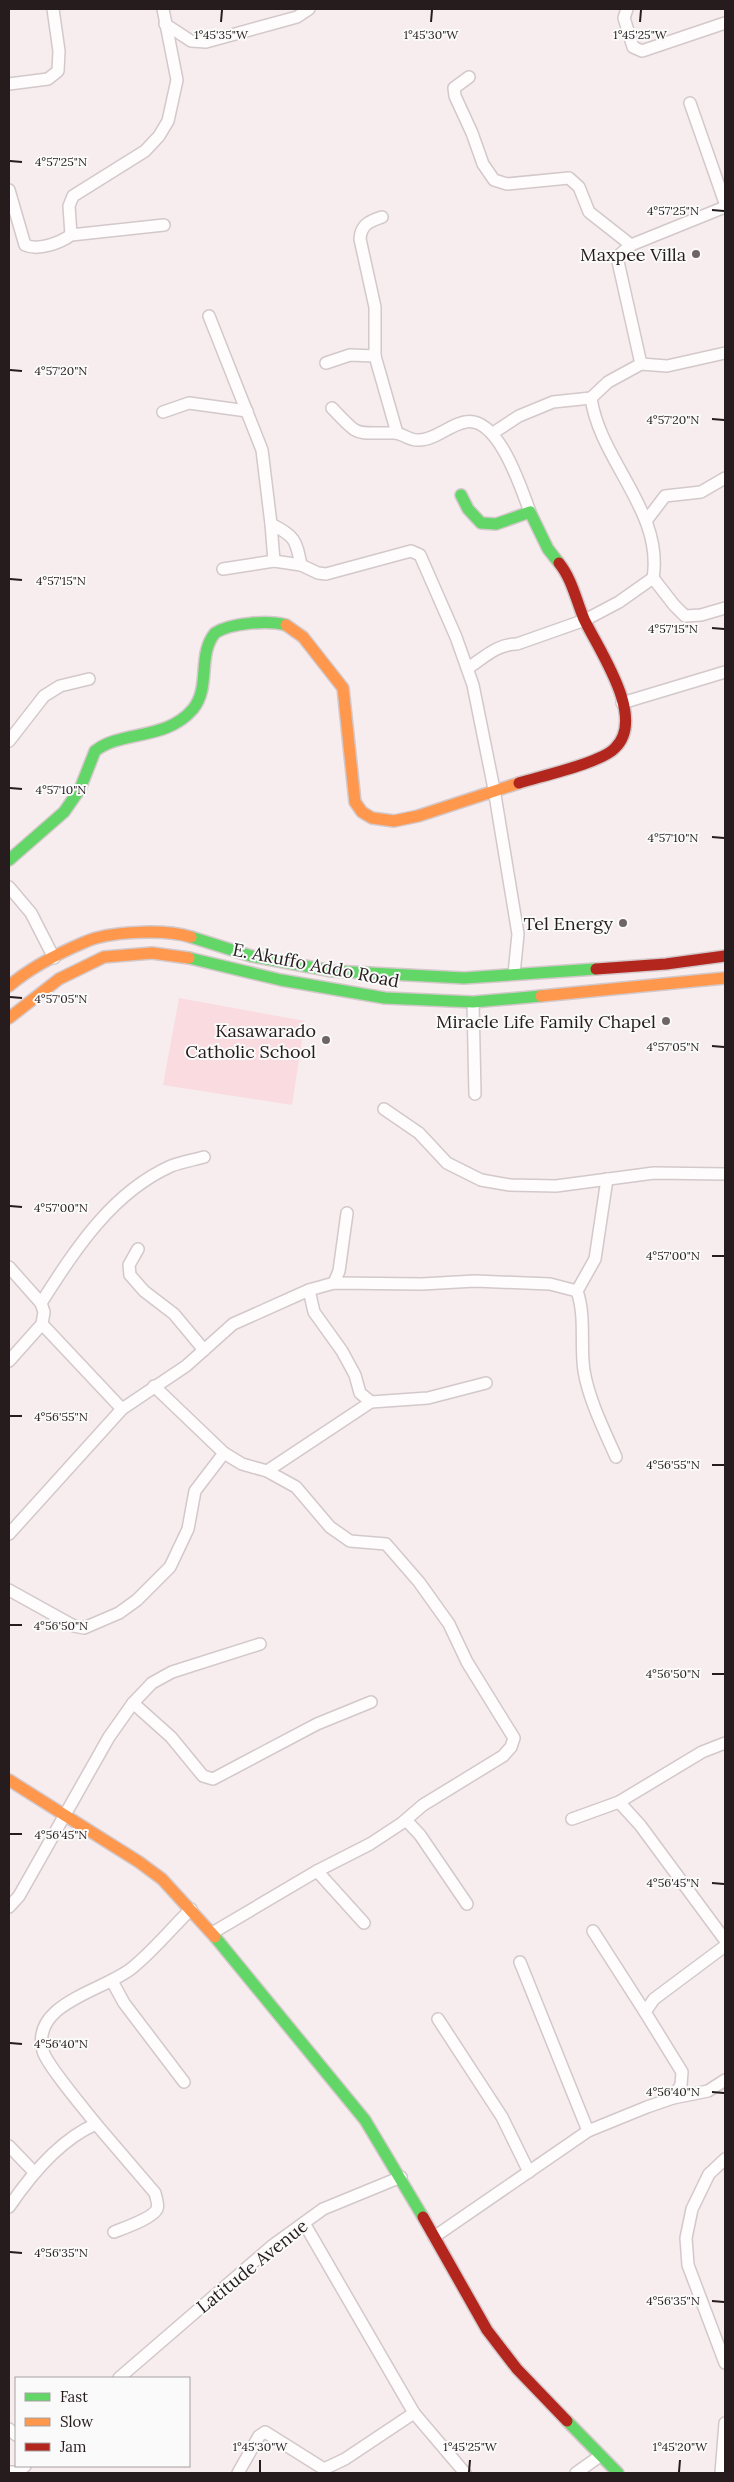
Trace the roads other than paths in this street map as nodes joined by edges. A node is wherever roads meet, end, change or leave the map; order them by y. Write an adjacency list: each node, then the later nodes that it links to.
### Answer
1 (53, 9): 8 (street)
2 (163, 9): 6 (street)
3 (309, 9): 6 (street)
4 (627, 9): 5 (street)
5 (725, 23)
6 (166, 24): 15 (street)
7 (470, 77): 16 (street)
8 (9, 84)
9 (690, 103): 11 (street)
10 (9, 190): 15 (street)
11 (725, 203)
12 (725, 207): 16 (street)
13 (382, 217): 19 (street)
14 (164, 225): 15 (street)
15 (71, 235)
16 (630, 245): 21 (street)
17 (209, 316): 24 (street)
18 (725, 353): 21 (street)
19 (375, 356): 20 (street); 26 (street)
20 (326, 363)
21 (641, 364): 22 (street)
22 (591, 398): 27 (street); 31 (street)
23 (332, 408): 26 (street)
24 (247, 411): 25 (street); 32 (street)
25 (162, 412)
26 (397, 433): 27 (street)
27 (493, 434): 30 (street)
28 (725, 478): 31 (street)
29 (461, 495): 30 (street)
30 (530, 512): 38 (street)
31 (646, 521): 36 (street)
32 (271, 524): 33 (street); 34 (street)
33 (274, 561): 34 (street); 35 (street)
34 (301, 566): 39 (street)
35 (223, 569)
36 (653, 578): 37 (street); 38 (street)
37 (725, 608)
38 (584, 620): 39 (street); 42 (street)
39 (468, 668): 44 (street)
40 (725, 672): 42 (street)
41 (89, 679): 43 (street)
42 (622, 703): 44 (street)
43 (9, 741)
44 (494, 789): 45 (street); 49 (street)
45 (9, 860)
46 (9, 888): 48 (street)
47 (725, 956): 49 (street, E. Akuffo Addo Road)
48 (54, 958): 49 (street, E. Akuffo Addo Road); 51 (street, E. Akuffo Addo Road)
49 (514, 974)
50 (725, 978): 52 (street, E. Akuffo Addo Road)
51 (9, 986)
52 (473, 1002): 53 (street, E. Akuffo Addo Road); 54 (street)
53 (9, 1018)
54 (475, 1094)
55 (384, 1109): 58 (street)
56 (204, 1157): 65 (street)
57 (725, 1174): 58 (street)
58 (607, 1179): 64 (street)
59 (347, 1213): 62 (street)
60 (138, 1248): 67 (street)
61 (9, 1267): 65 (street)
62 (334, 1283): 63 (street); 64 (street)
63 (309, 1290): 67 (street); 71 (street)
64 (577, 1291): 74 (street)
65 (41, 1303): 66 (street)
66 (42, 1324): 68 (street); 72 (street)
67 (204, 1350): 70 (street)
68 (9, 1361)
69 (486, 1383): 71 (street)
70 (154, 1386): 72 (street); 73 (street)
71 (371, 1402): 75 (street)
72 (122, 1409): 76 (street)
73 (224, 1453): 75 (street); 77 (street)
74 (616, 1457)
75 (267, 1471): 86 (street)
76 (9, 1534)
77 (9, 1590)
78 (260, 1644): 80 (street)
79 (371, 1702): 80 (street)
80 (133, 1703): 84 (street)
81 (725, 1744): 83 (street)
82 (9, 1780): 84 (street)
83 (619, 1802): 85 (street); 94 (street)
84 (64, 1814): 89 (street); 90 (street)
85 (572, 1819)
86 (406, 1820): 87 (street); 88 (street)
87 (317, 1871): 91 (street); 93 (street)
88 (467, 1904)
89 (9, 1907)
90 (191, 1909): 93 (street); 97 (street)
91 (364, 1923)
92 (594, 1931): 98 (street)
93 (212, 1933): 109 (street)
94 (725, 1940)
95 (725, 1946): 98 (street)
96 (520, 1962): 104 (street)
97 (112, 1981): 101 (street); 103 (street)
98 (644, 2012): 102 (street)
99 (438, 2019): 108 (street)
100 (725, 2080): 102 (street)
101 (184, 2082)
102 (673, 2098): 104 (street)
103 (96, 2124): 107 (street); 112 (street)
104 (588, 2132): 108 (street)
105 (9, 2146): 107 (street)
106 (725, 2159): 114 (street)
107 (34, 2172): 110 (street)
108 (529, 2172): 113 (street)
109 (401, 2177): 111 (street, Latitude Avenue); 113 (street)
110 (9, 2207)
111 (304, 2223): 115 (street, Latitude Avenue); 116 (street)
112 (114, 2232)
113 (434, 2237): 118 (street)
114 (725, 2363)
115 (119, 2377)
116 (414, 2413): 119 (street); 121 (street)
117 (725, 2423): 124 (street)
118 (600, 2456): 122 (street); 123 (street)
119 (324, 2471): 120 (street)
120 (238, 2473)
121 (465, 2473)
122 (576, 2473)
123 (618, 2473)
124 (720, 2473)

